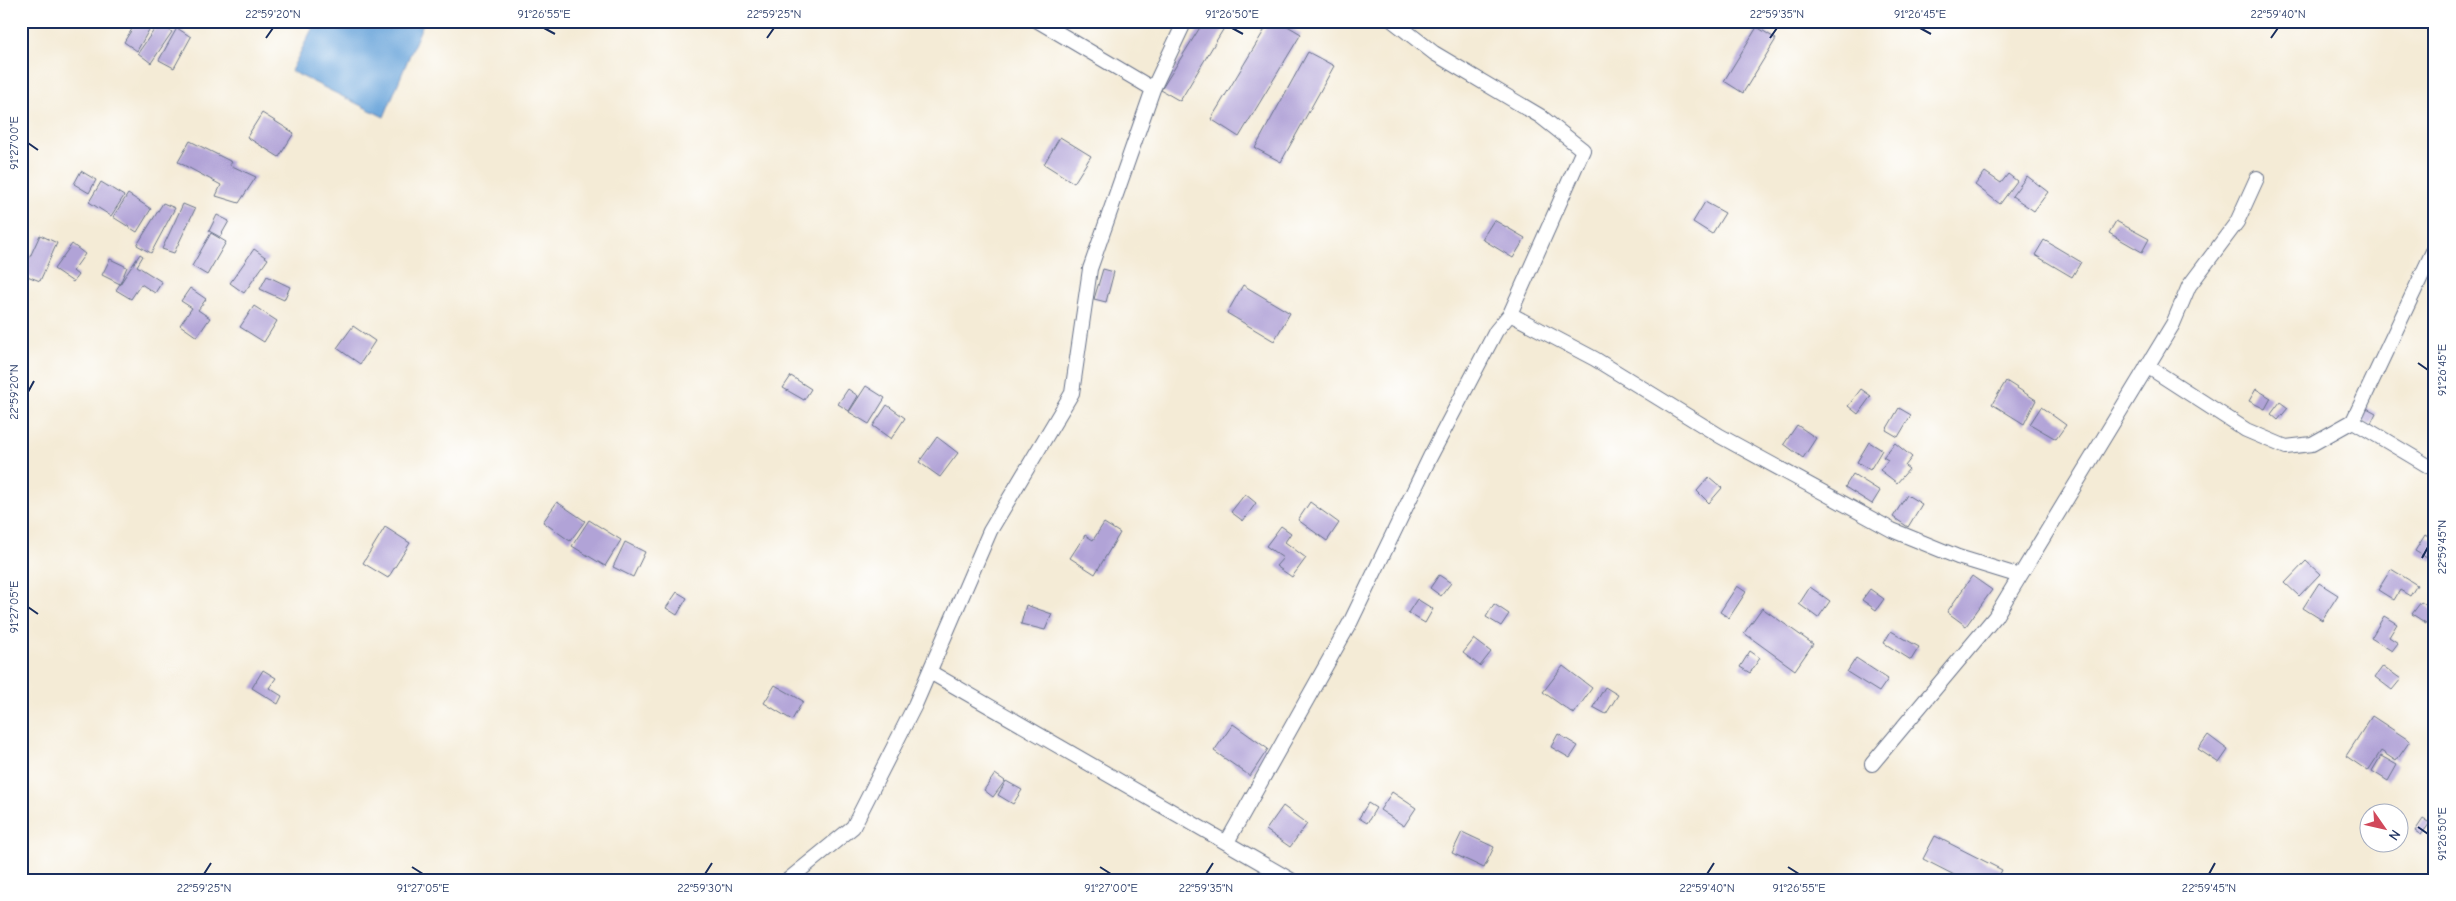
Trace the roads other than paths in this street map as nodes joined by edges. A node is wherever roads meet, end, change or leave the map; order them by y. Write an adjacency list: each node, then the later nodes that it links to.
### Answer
1 (1038, 21): 4 (street)
2 (1185, 21): 4 (street)
3 (1393, 21): 7 (street)
4 (1153, 89): 12 (street)
5 (2257, 178): 8 (street)
6 (2435, 247): 9 (street)
7 (1510, 314): 11 (street); 14 (street)
8 (2147, 366): 9 (street); 11 (street)
9 (2353, 421): 10 (street)
10 (2435, 470)
11 (2020, 576): 13 (street)
12 (930, 672): 14 (street); 15 (street)
13 (1872, 764)
14 (1227, 842): 16 (street)
15 (788, 880)
16 (1292, 880)

